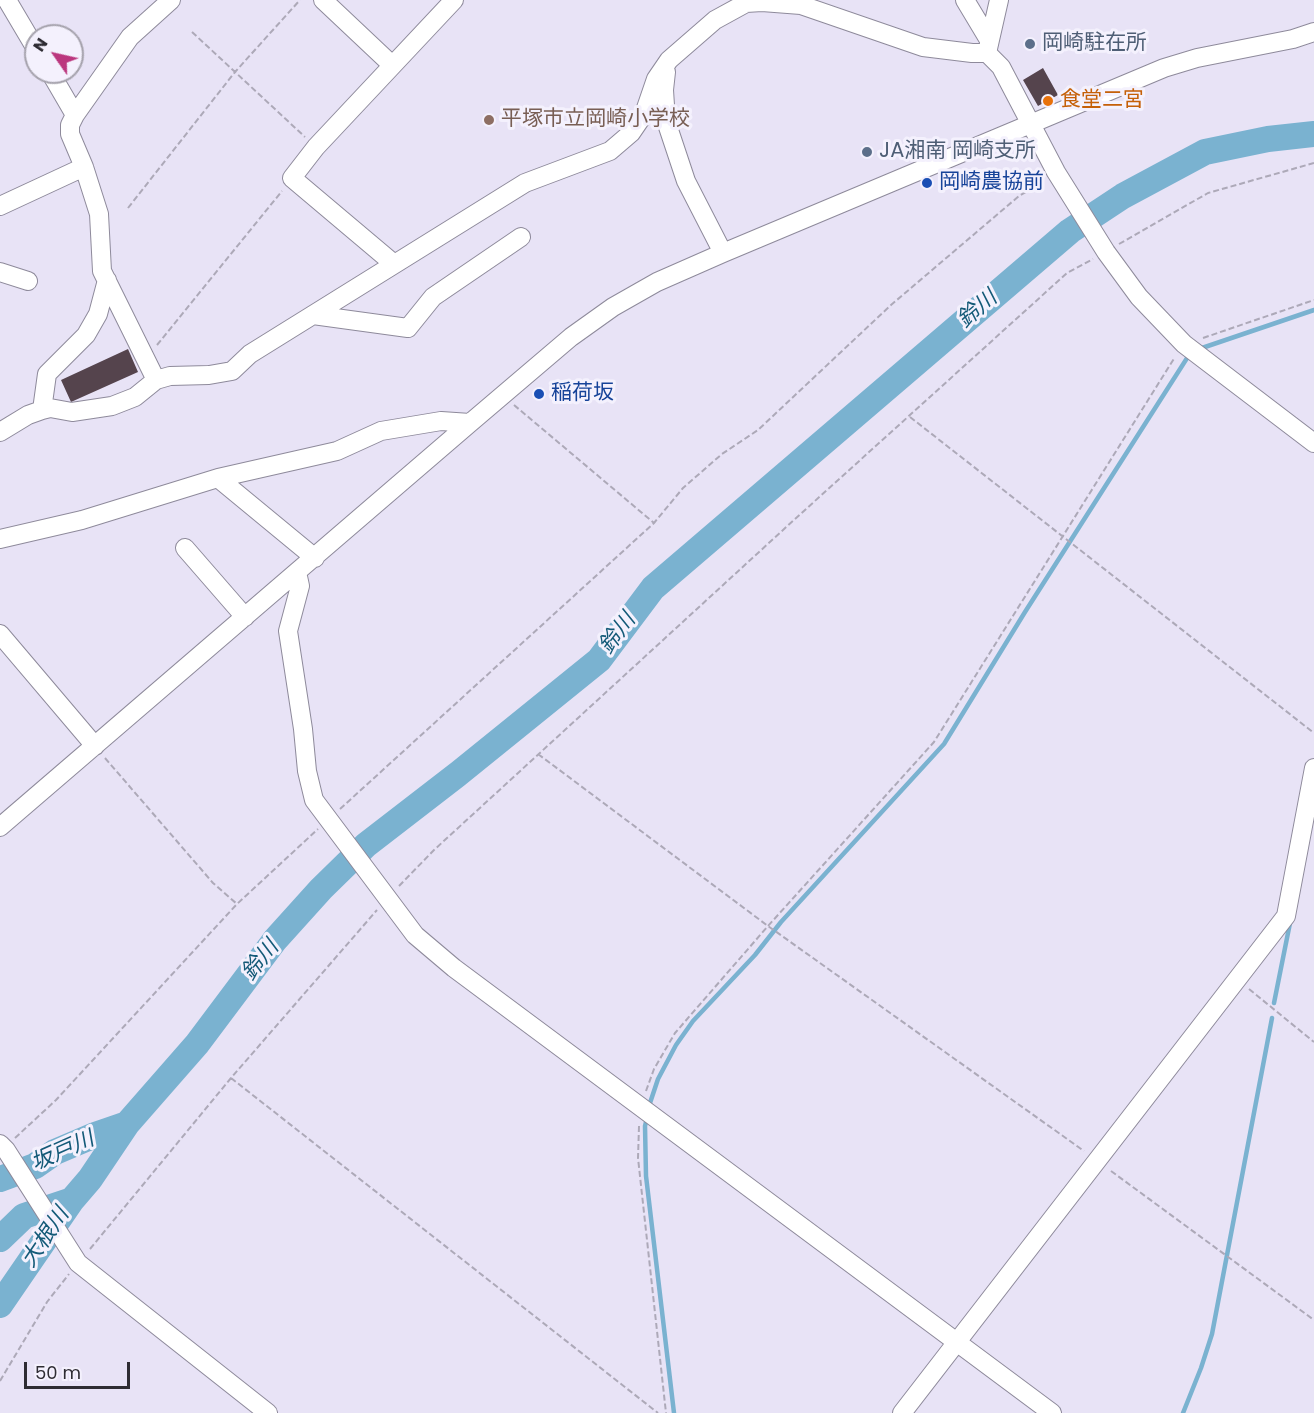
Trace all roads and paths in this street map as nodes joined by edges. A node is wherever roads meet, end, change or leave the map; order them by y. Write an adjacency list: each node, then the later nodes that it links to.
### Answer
1 (7, 0): 9 (street)
2 (300, 0): 15 (path)
3 (323, 0): 14 (street)
4 (454, 0): 14 (street)
5 (965, 0): 12 (street)
6 (999, 0): 12 (street)
7 (166, 1): 17 (street)
8 (754, 1): 12 (street); 13 (street)
9 (24, 29)
10 (192, 32): 15 (path)
11 (1314, 32): 18 (street)
12 (988, 46): 18 (street)
13 (669, 60): 28 (street); 29 (street)
14 (392, 65): 19 (street)
15 (235, 72): 19 (path); 25 (path)
16 (57, 84): 17 (street)
17 (75, 115): 21 (street)
18 (1031, 124): 22 (street); 28 (street)
19 (316, 147): 23 (street)
20 (1314, 163): 27 (path)
21 (84, 167): 24 (street); 31 (street)
22 (1056, 172): 27 (street); 45 (path)
23 (292, 178): 29 (street); 36 (path)
24 (0, 206)
25 (128, 207)
26 (521, 237): 34 (street)
27 (1106, 252): 35 (street); 40 (path)
28 (723, 253): 38 (street)
29 (394, 264): 34 (street)
30 (0, 272): 32 (street)
31 (107, 280): 36 (street); 39 (street)
32 (28, 281)
33 (1314, 300): 35 (path)
34 (314, 315): 37 (street)
35 (1184, 344): 43 (street); 46 (path)
36 (146, 358): 37 (street)
37 (156, 380): 39 (street)
38 (503, 396): 41 (street); 45 (path)
39 (42, 410): 42 (street)
40 (909, 417): 46 (path); 55 (path)
41 (470, 423): 44 (street); 49 (street)
42 (0, 432)
43 (1314, 443)
44 (218, 478): 47 (street); 49 (street)
45 (654, 524): 57 (path)
46 (1063, 537): 53 (path); 61 (path)
47 (0, 538)
48 (185, 548): 51 (street)
49 (315, 558): 50 (street)
50 (297, 572): 51 (street); 57 (street)
51 (245, 617): 54 (street)
52 (0, 634): 54 (street)
53 (1314, 733)
54 (95, 746): 58 (street); 60 (path)
55 (538, 754): 59 (path); 61 (path)
56 (1314, 768): 62 (street)
57 (330, 820): 59 (street); 60 (path)
58 (0, 827)
59 (388, 898): 64 (path); 65 (street)
60 (237, 903): 66 (path)
61 (768, 926): 65 (path); 67 (path)
62 (1237, 980): 63 (path); 67 (street)
63 (1314, 1042)
64 (231, 1078): 68 (path); 73 (path)
65 (643, 1109): 70 (street); 74 (path)
66 (1, 1145): 68 (street)
67 (1096, 1160): 69 (path); 70 (street)
68 (78, 1263): 71 (path); 72 (street)
69 (1314, 1320)
70 (956, 1341): 75 (street); 76 (street)
71 (0, 1381)
72 (268, 1413)
73 (658, 1413)
74 (666, 1413)
75 (902, 1413)
76 (1052, 1413)

